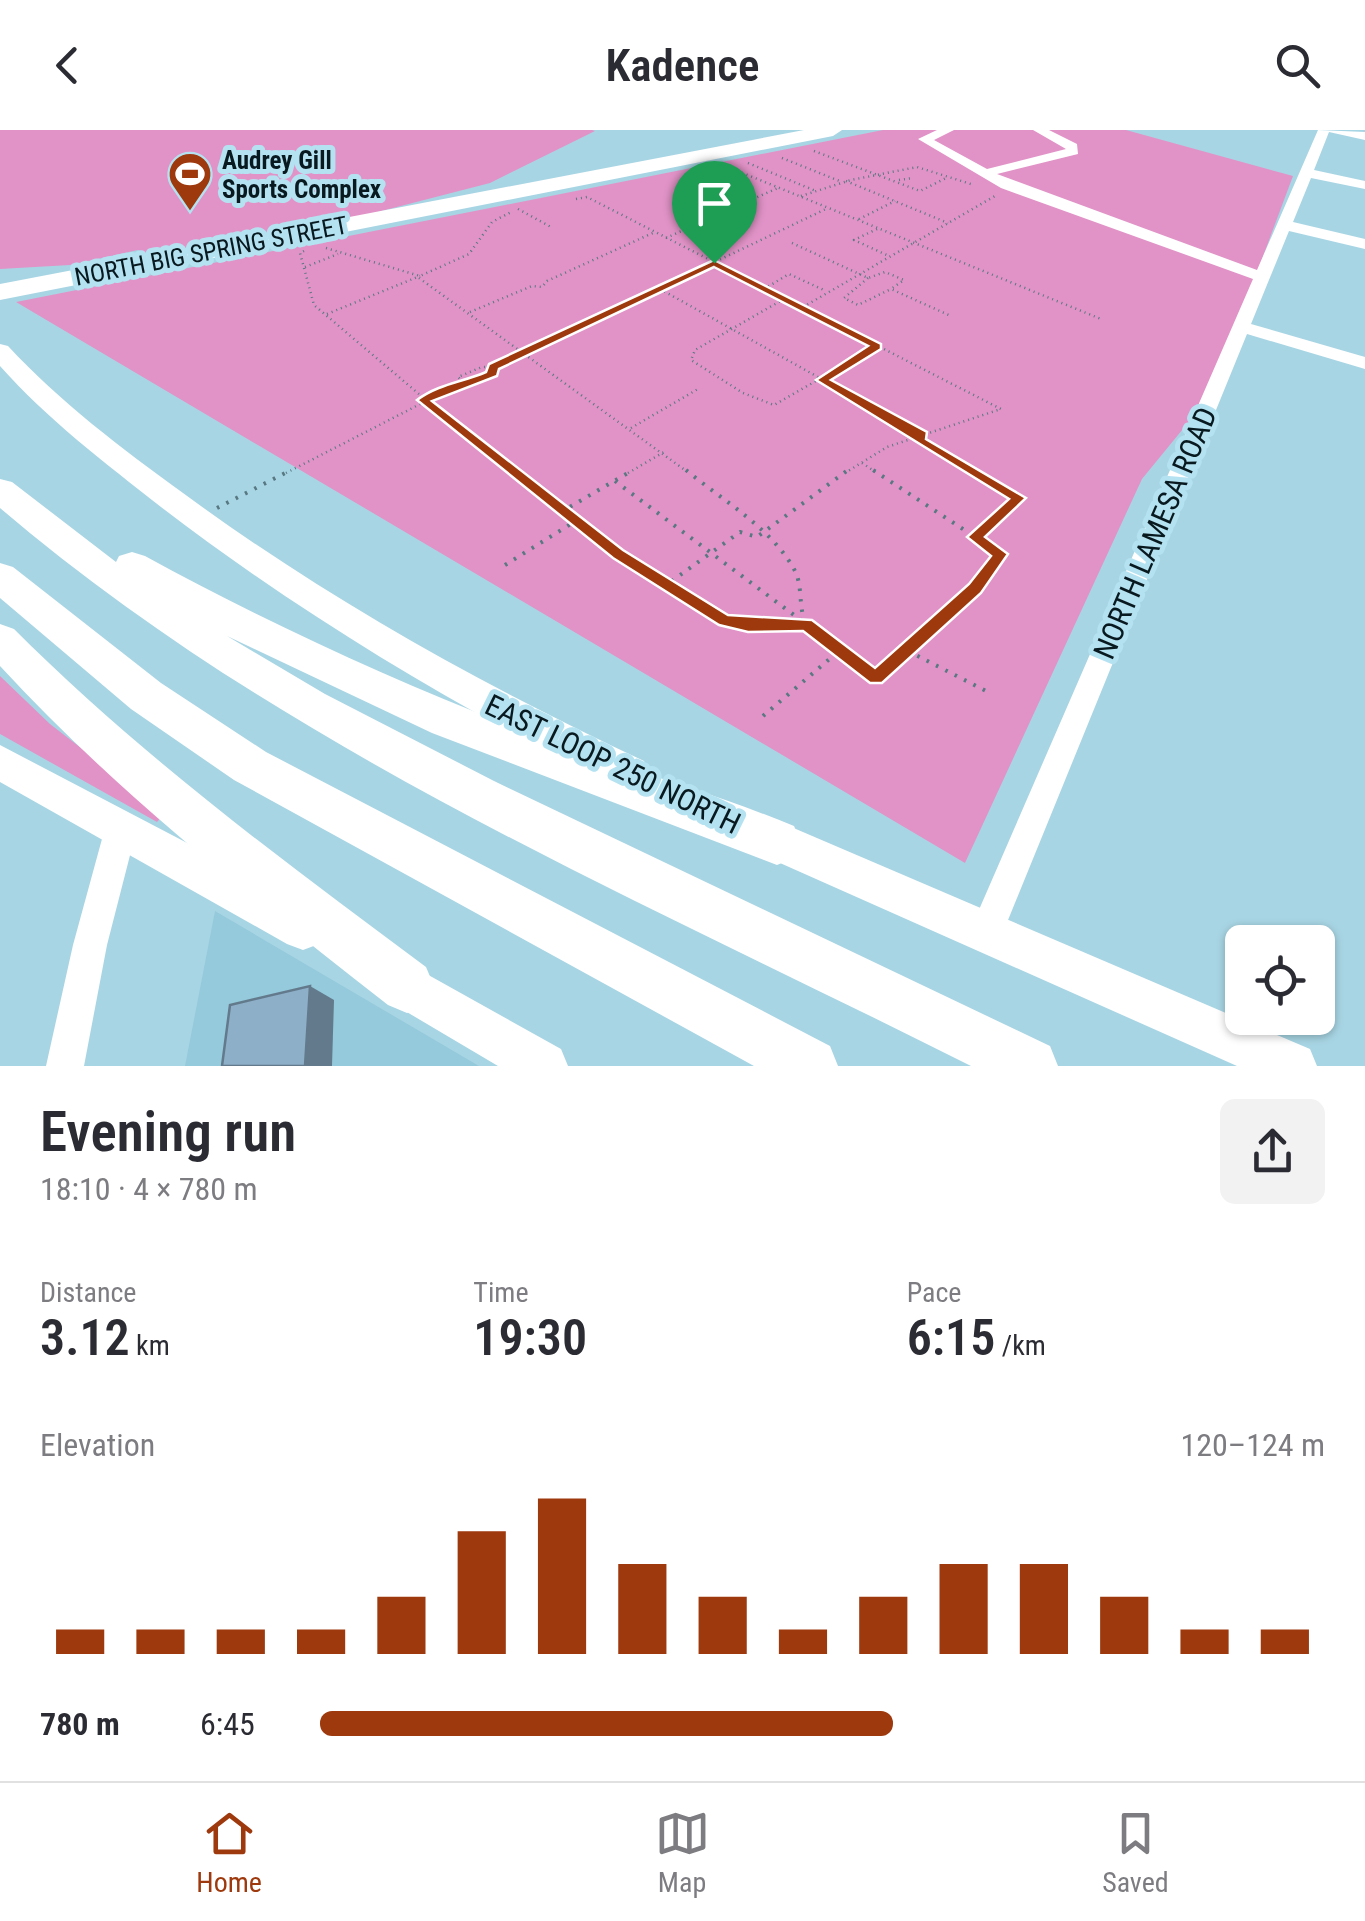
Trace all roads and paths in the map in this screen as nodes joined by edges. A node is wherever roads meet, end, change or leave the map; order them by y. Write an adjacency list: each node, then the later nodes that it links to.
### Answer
1 (834, 130): 41 (highway, NORTH BIG SPRING STREET)
2 (948, 130): 15 (street)
3 (1039, 130): 15 (street)
4 (1324, 130): 11 (street, NORTH LAMESA ROAD)
5 (1334, 130): 6 (street)
6 (1365, 136)
7 (814, 150): 12 (path)
8 (780, 157): 17 (path)
9 (748, 163): 20 (path)
10 (714, 170): 19 (path)
11 (1306, 173): 18 (street); 30 (street, NORTH LAMESA ROAD)
12 (878, 174): 13 (path); 16 (path); 17 (path)
13 (950, 176): 15 (path); 16 (path)
14 (913, 178): 16 (path)
15 (981, 180): 47 (street)
16 (894, 181)
17 (844, 182): 20 (path); 24 (path)
18 (1365, 184)
19 (780, 188): 22 (path); 34 (path)
20 (816, 191): 22 (path)
21 (991, 191): 29 (path)
22 (800, 196): 26 (path)
23 (571, 199): 33 (path)
24 (896, 202): 28 (path); 29 (path)
25 (525, 206): 27 (path)
26 (828, 208): 28 (path); 40 (path)
27 (518, 209): 31 (path); 46 (path)
28 (858, 220): 32 (path)
29 (950, 224): 36 (path)
30 (1284, 225): 37 (street); 47 (street, NORTH LAMESA ROAD)
31 (551, 227)
32 (877, 228): 36 (path); 39 (path)
33 (655, 232): 34 (path); 57 (path)
34 (666, 238): 40 (path)
35 (792, 243): 44 (path)
36 (914, 244): 39 (path); 60 (path)
37 (1365, 244)
38 (342, 253): 42 (path); 42 (path); 46 (path)
39 (891, 257): 44 (path)
40 (714, 263): 49 (path); 50 (path)
41 (122, 268): 43 (highway); 45 (highway, NORTH BIG SPRING STREET)
42 (305, 268): 58 (path)
43 (0, 270)
44 (860, 274): 48 (path); 53 (path)
45 (86, 275): 52 (highway, NORTH BIG SPRING STREET); 55 (highway)
46 (419, 277): 57 (path); 58 (path)
47 (1262, 277): 61 (street, NORTH LAMESA ROAD)
48 (868, 278): 51 (path); 51 (path)
49 (660, 288): 62 (path); 65 (path)
50 (764, 289): 53 (path); 54 (path)
51 (891, 290): 59 (path)
52 (0, 292)
53 (828, 292): 56 (path)
54 (784, 299): 56 (path); 62 (path)
55 (0, 307)
56 (801, 308): 63 (path)
57 (468, 312): 65 (path)
58 (325, 314): 71 (path)
59 (951, 316)
60 (1102, 319)
61 (1241, 328): 66 (street); 98 (street, NORTH LAMESA ROAD)
62 (732, 329): 68 (path); 68 (path)
63 (877, 346): 68 (path); 73 (path)
64 (0, 351): 81 (main road, EAST LOOP 250 NORTH)
65 (526, 352): 67 (path); 72 (path)
66 (1365, 363)
67 (494, 367): 69 (path); 69 (path)
68 (822, 380): 73 (path)
69 (463, 382): 71 (path)
70 (698, 389): 72 (path)
71 (423, 400): 80 (path); 81 (path)
72 (632, 428): 75 (path)
73 (922, 436): 74 (path)
74 (914, 438): 76 (path); 84 (path)
75 (664, 452): 78 (path); 83 (path)
76 (860, 462): 83 (path); 84 (path)
77 (0, 469): 97 (highway)
78 (615, 481): 80 (path); 85 (path)
79 (0, 490): 103 (highway)
80 (561, 512): 82 (path)
81 (195, 520): 97 (main road, EAST LOOP 250 NORTH)
82 (574, 522): 86 (path); 88 (path)
83 (762, 533): 85 (path); 89 (path)
84 (975, 537): 92 (path)
85 (710, 553): 88 (path); 89 (path)
86 (505, 565)
87 (0, 578): 102 (highway)
88 (668, 583): 89 (path)
89 (806, 624): 91 (path)
90 (0, 640): 99 (highway)
91 (840, 650): 92 (path); 94 (path)
92 (908, 651): 93 (path)
93 (988, 692)
94 (763, 716)
95 (0, 762): 96 (main road)
96 (121, 828): 99 (main road); 100 (street)
97 (776, 842): 98 (main road, EAST LOOP 250 NORTH)
98 (985, 935): 104 (main road, EAST LOOP 250 NORTH)
99 (407, 986): 101 (main road)
100 (65, 1066)
101 (544, 1066)
102 (810, 1066)
103 (1030, 1066)
104 (1293, 1066)

